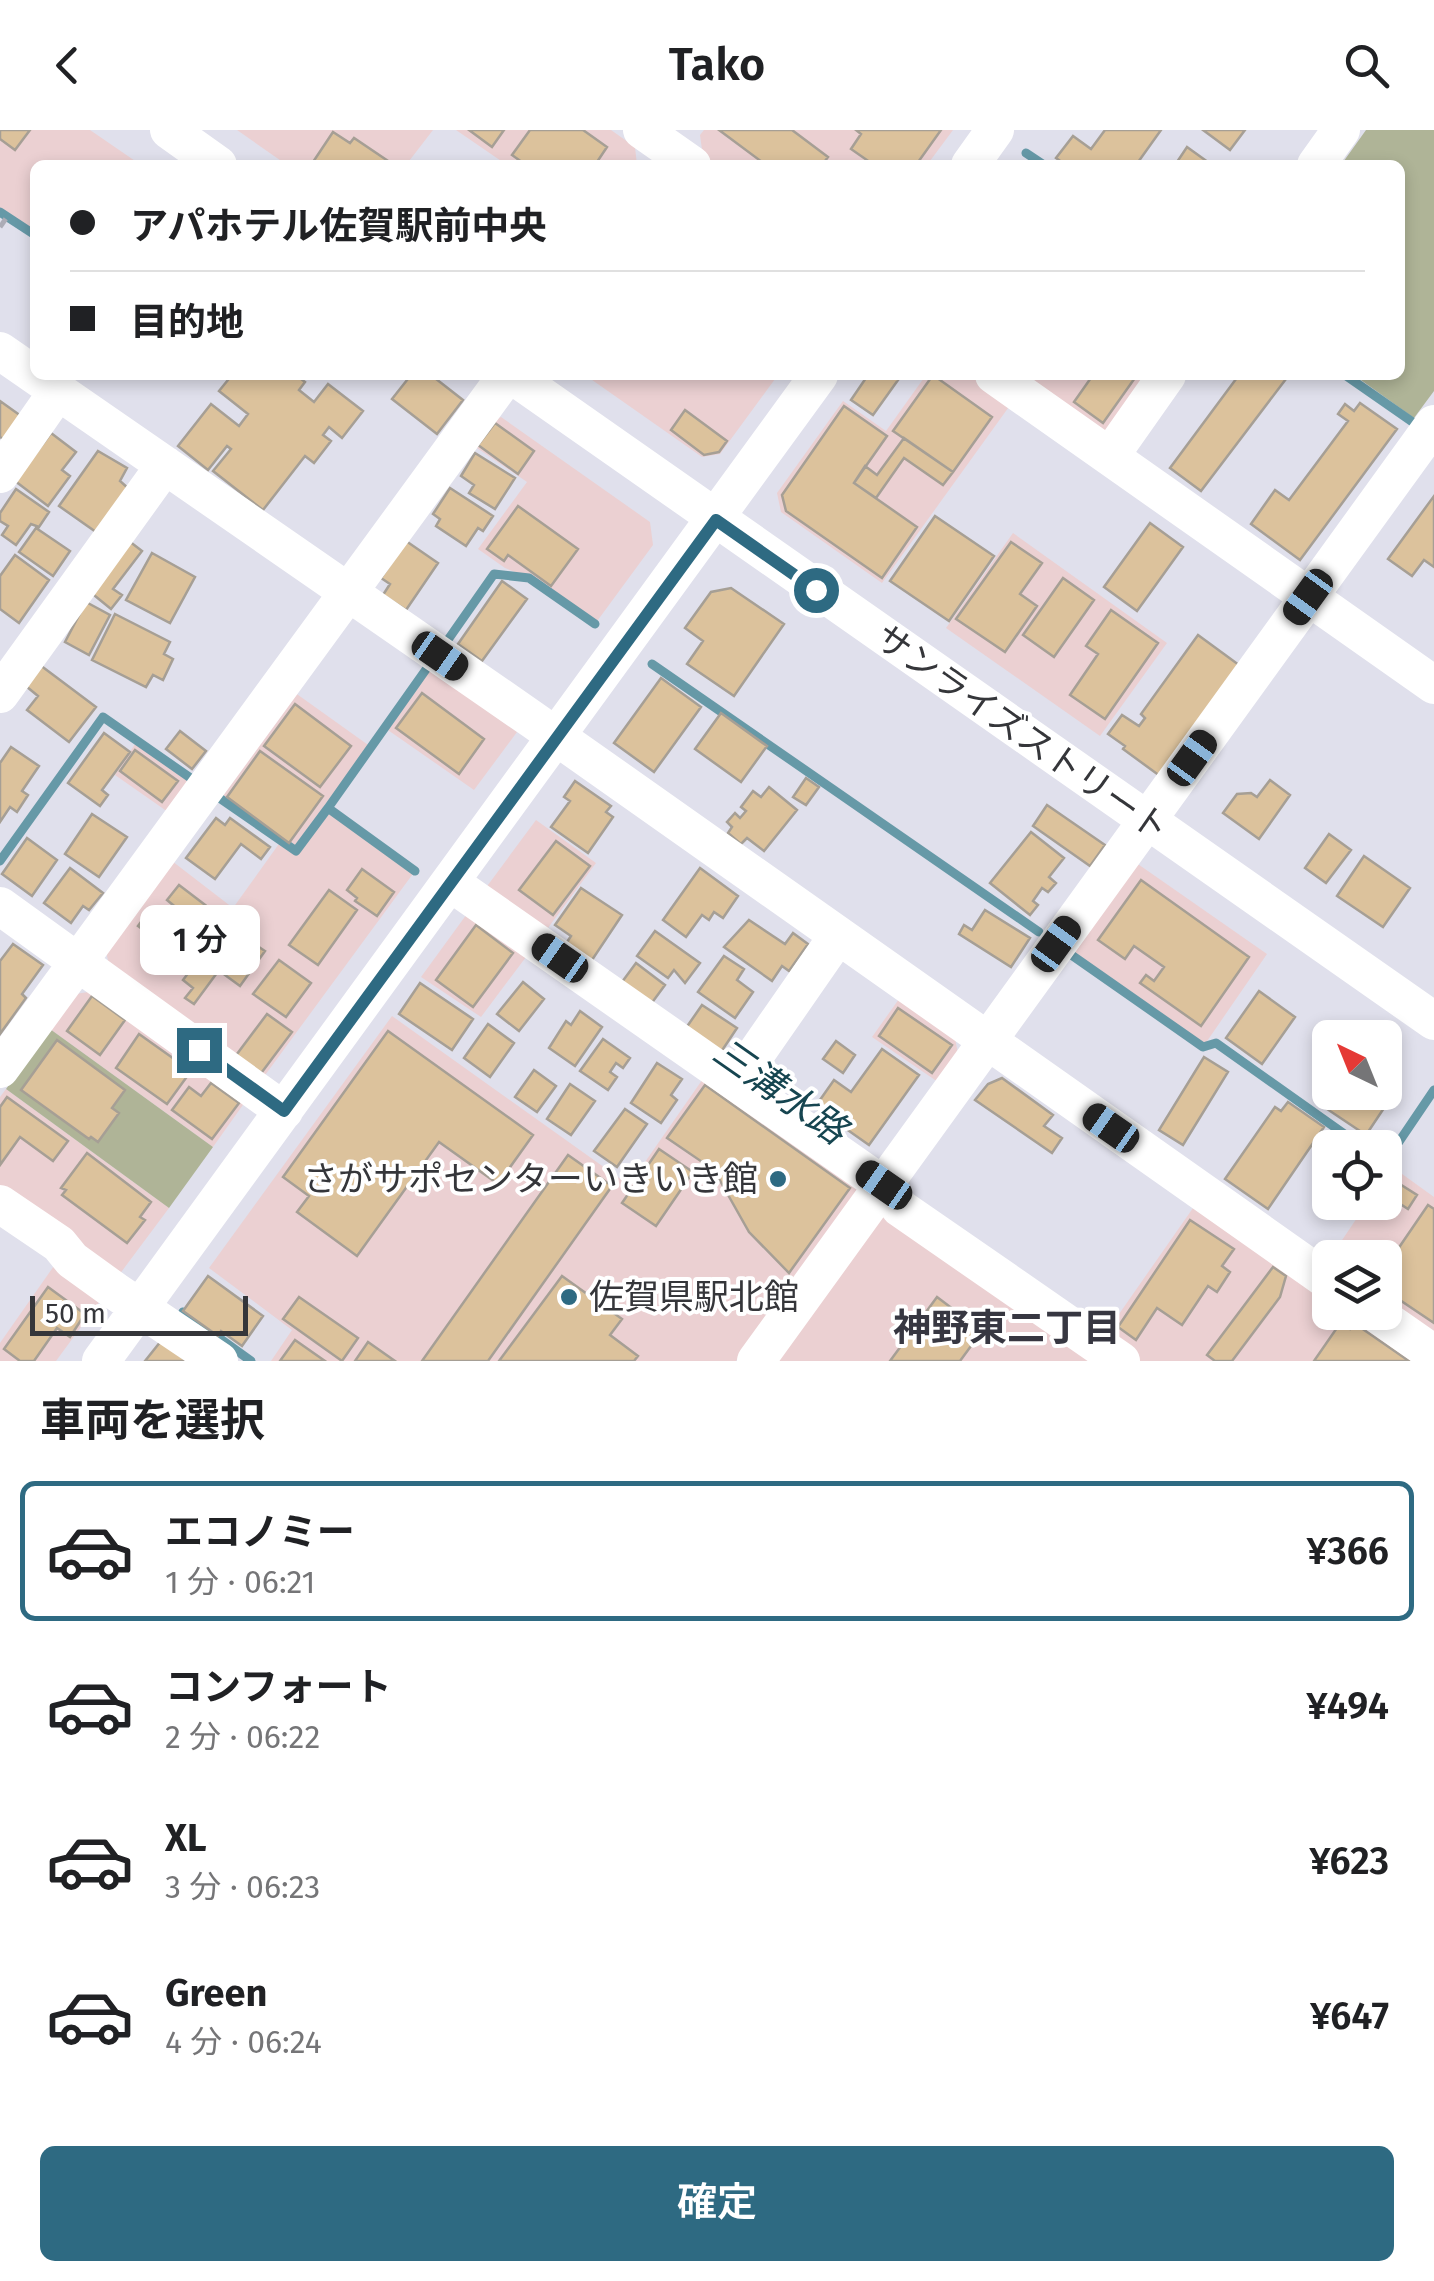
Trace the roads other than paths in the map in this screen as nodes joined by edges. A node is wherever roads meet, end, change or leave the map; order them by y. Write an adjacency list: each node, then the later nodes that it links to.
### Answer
1 (170, 130): 4 (street)
2 (995, 130): 5 (street)
3 (1341, 130): 6 (street)
4 (211, 160)
5 (974, 160)
6 (1320, 160)
7 (0, 351): 8 (street)
8 (30, 372)
9 (42, 380): 15 (street)
10 (506, 380): 21 (street)
11 (517, 380): 20 (street, サンライズストリート)
12 (815, 380): 20 (street)
13 (1001, 380): 17 (street)
14 (1164, 380): 17 (street)
15 (58, 391): 18 (street); 19 (street)
16 (1434, 424): 22 (street)
17 (1110, 456): 22 (street)
18 (165, 465): 21 (street); 24 (street)
19 (0, 474)
20 (716, 520): 25 (street); 26 (street, サンライズストリート)
21 (348, 593): 25 (street); 30 (street)
22 (1308, 597): 23 (street); 26 (street)
23 (1434, 685)
24 (0, 694)
25 (556, 738): 27 (street); 29 (street)
26 (1146, 820): 31 (street, サンライズストリート); 32 (street)
27 (451, 883): 34 (street); 35 (street)
28 (0, 906): 30 (street)
29 (837, 937): 32 (street); 34 (street)
30 (78, 962): 33 (street); 35 (street)
31 (1434, 1021)
32 (986, 1041): 36 (street); 38 (street)
33 (0, 1070)
34 (737, 1081): 36 (street)
35 (284, 1111): 39 (street)
36 (884, 1185): 44 (street); 45 (street)
37 (0, 1204): 39 (street)
38 (1312, 1269)
39 (140, 1309): 42 (street); 43 (street)
40 (1400, 1330): 41 (street)
41 (1434, 1354)
42 (101, 1361)
43 (219, 1361)
44 (756, 1361)
45 (1122, 1361)

